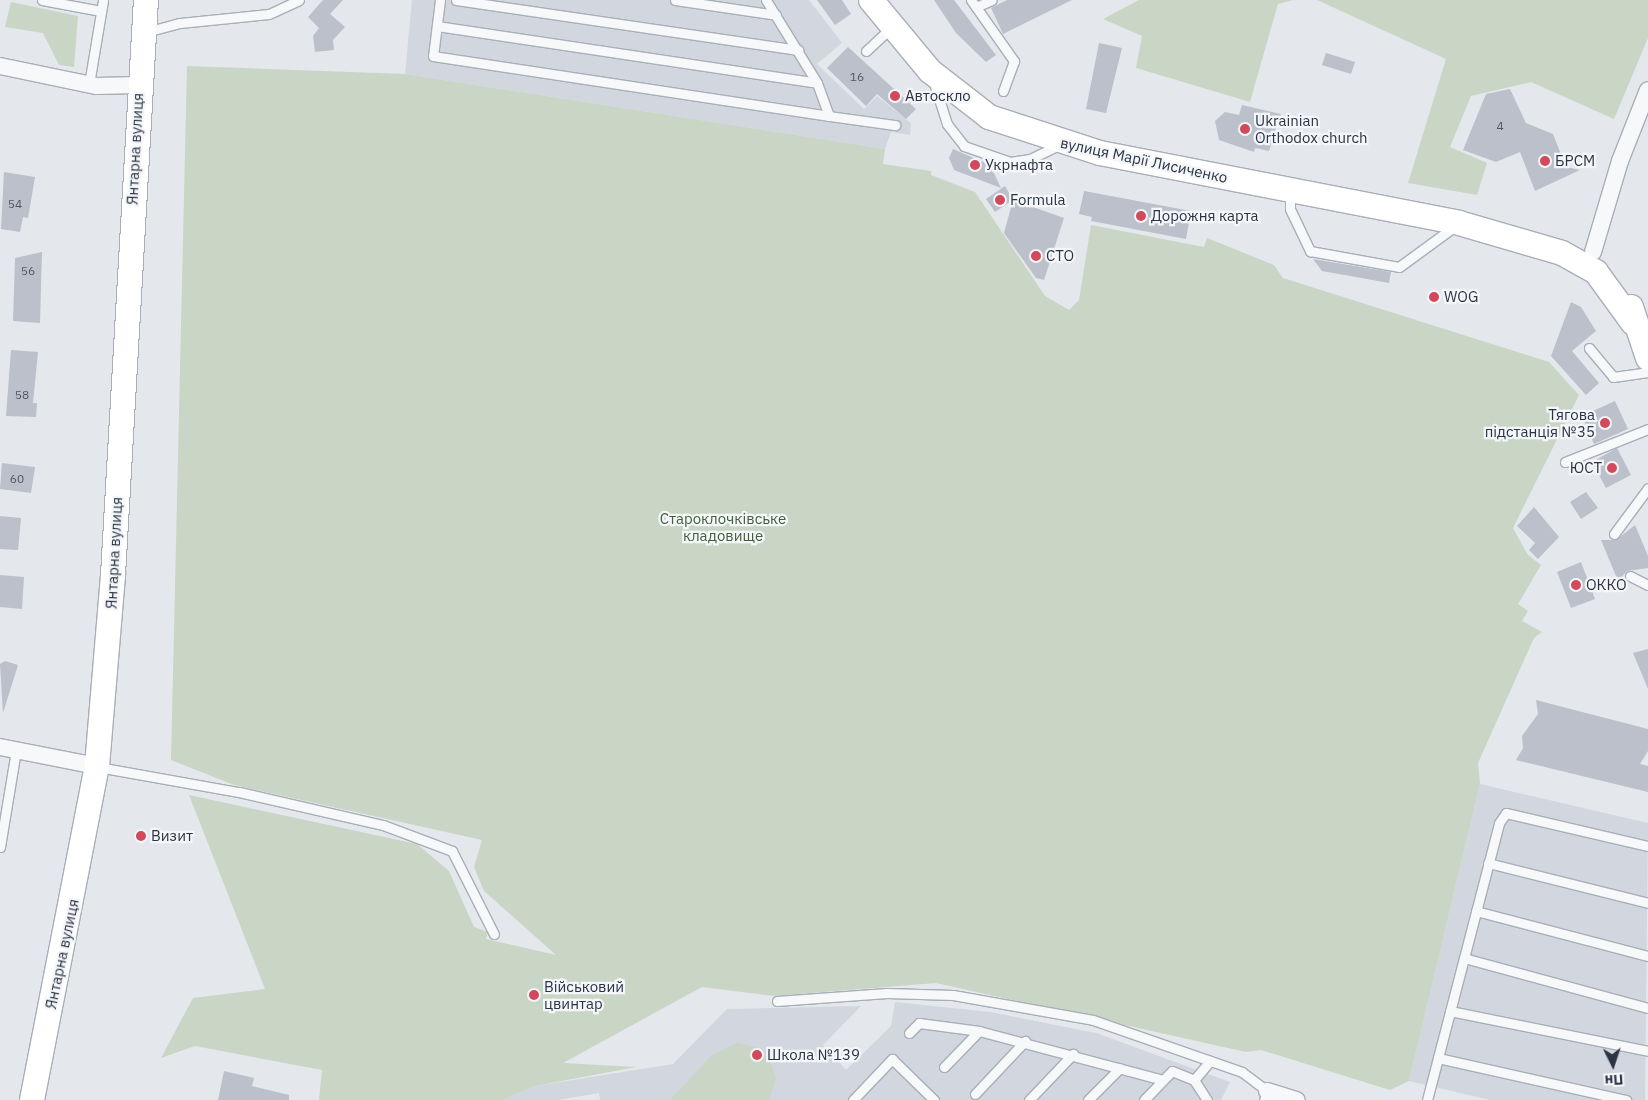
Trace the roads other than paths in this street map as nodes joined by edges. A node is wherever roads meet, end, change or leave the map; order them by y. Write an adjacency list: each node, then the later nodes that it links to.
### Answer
1 (42, 0): 12 (lane)
2 (103, 0): 12 (lane)
3 (146, 0): 16 (main road, Янтарна вулиця)
4 (298, 0): 16 (lane)
5 (440, 0): 14 (lane)
6 (456, 0): 17 (lane)
7 (674, 0): 13 (lane)
8 (766, 0): 13 (lane)
9 (871, 0): 15 (main road, вулиця Марії Лисиченко)
10 (992, 0): 11 (lane)
11 (974, 4): 25 (lane)
12 (101, 11): 22 (lane)
13 (776, 15): 17 (lane)
14 (437, 26): 21 (lane); 26 (lane)
15 (891, 28): 18 (lane); 20 (main road, вулиця Марії Лисиченко)
16 (141, 33): 23 (main road, Янтарна вулиця)
17 (798, 50): 21 (lane)
18 (866, 50)
19 (0, 66): 22 (street)
20 (930, 70): 28 (main road, вулиця Марії Лисиченко); 28 (lane)
21 (817, 83): 26 (lane)
22 (89, 84): 23 (street)
23 (138, 84): 43 (main road, Янтарна вулиця)
24 (1648, 90): 31 (street)
25 (1003, 91)
26 (829, 116): 27 (lane)
27 (895, 125)
28 (1062, 144): 29 (main road, вулиця Марії Лисиченко)
29 (1290, 191): 30 (main road, вулиця Марії Лисиченко); 30 (lane)
30 (1463, 224): 31 (main road, вулиця Марії Лисиченко); 32 (main road, вулиця Марії Лисиченко)
31 (1593, 252): 32 (main road, вулиця Марії Лисиченко)
32 (1633, 323): 34 (main road, вулиця Марії Лисиченко)
33 (1588, 348): 35 (lane)
34 (1648, 358)
35 (1648, 372)
36 (1648, 429): 37 (lane)
37 (1565, 462)
38 (1648, 488): 39 (lane)
39 (1614, 534)
40 (1630, 576): 41 (lane)
41 (1648, 585)
42 (8, 749): 43 (street); 45 (lane)
43 (97, 766): 49 (lane); 68 (main road, Янтарна вулиця)
44 (1648, 846): 46 (lane)
45 (0, 847)
46 (1488, 863): 47 (lane); 48 (lane)
47 (1648, 903)
48 (1476, 911): 50 (lane); 51 (lane)
49 (494, 934)
50 (1648, 956)
51 (1464, 958): 53 (lane); 54 (lane)
52 (777, 1001): 61 (lane)
53 (1648, 1008)
54 (1450, 1011): 58 (lane); 60 (lane)
55 (980, 1031): 56 (lane); 57 (lane); 62 (lane)
56 (909, 1033)
57 (1025, 1041): 59 (lane); 66 (lane)
58 (1648, 1051)
59 (1073, 1054): 63 (lane); 71 (lane)
60 (1438, 1058): 76 (lane); 77 (lane)
61 (1210, 1061): 65 (lane); 67 (lane)
62 (944, 1067)
63 (1120, 1068): 64 (lane); 72 (lane)
64 (1163, 1080): 65 (lane); 73 (lane)
65 (1194, 1080): 74 (lane)
66 (975, 1094)
67 (1266, 1095): 75 (street)
68 (32, 1100)
69 (853, 1100): 70 (lane)
70 (934, 1100)
71 (1028, 1100)
72 (1088, 1100)
73 (1144, 1100)
74 (1206, 1100)
75 (1297, 1100)
76 (1427, 1100)
77 (1626, 1100)

